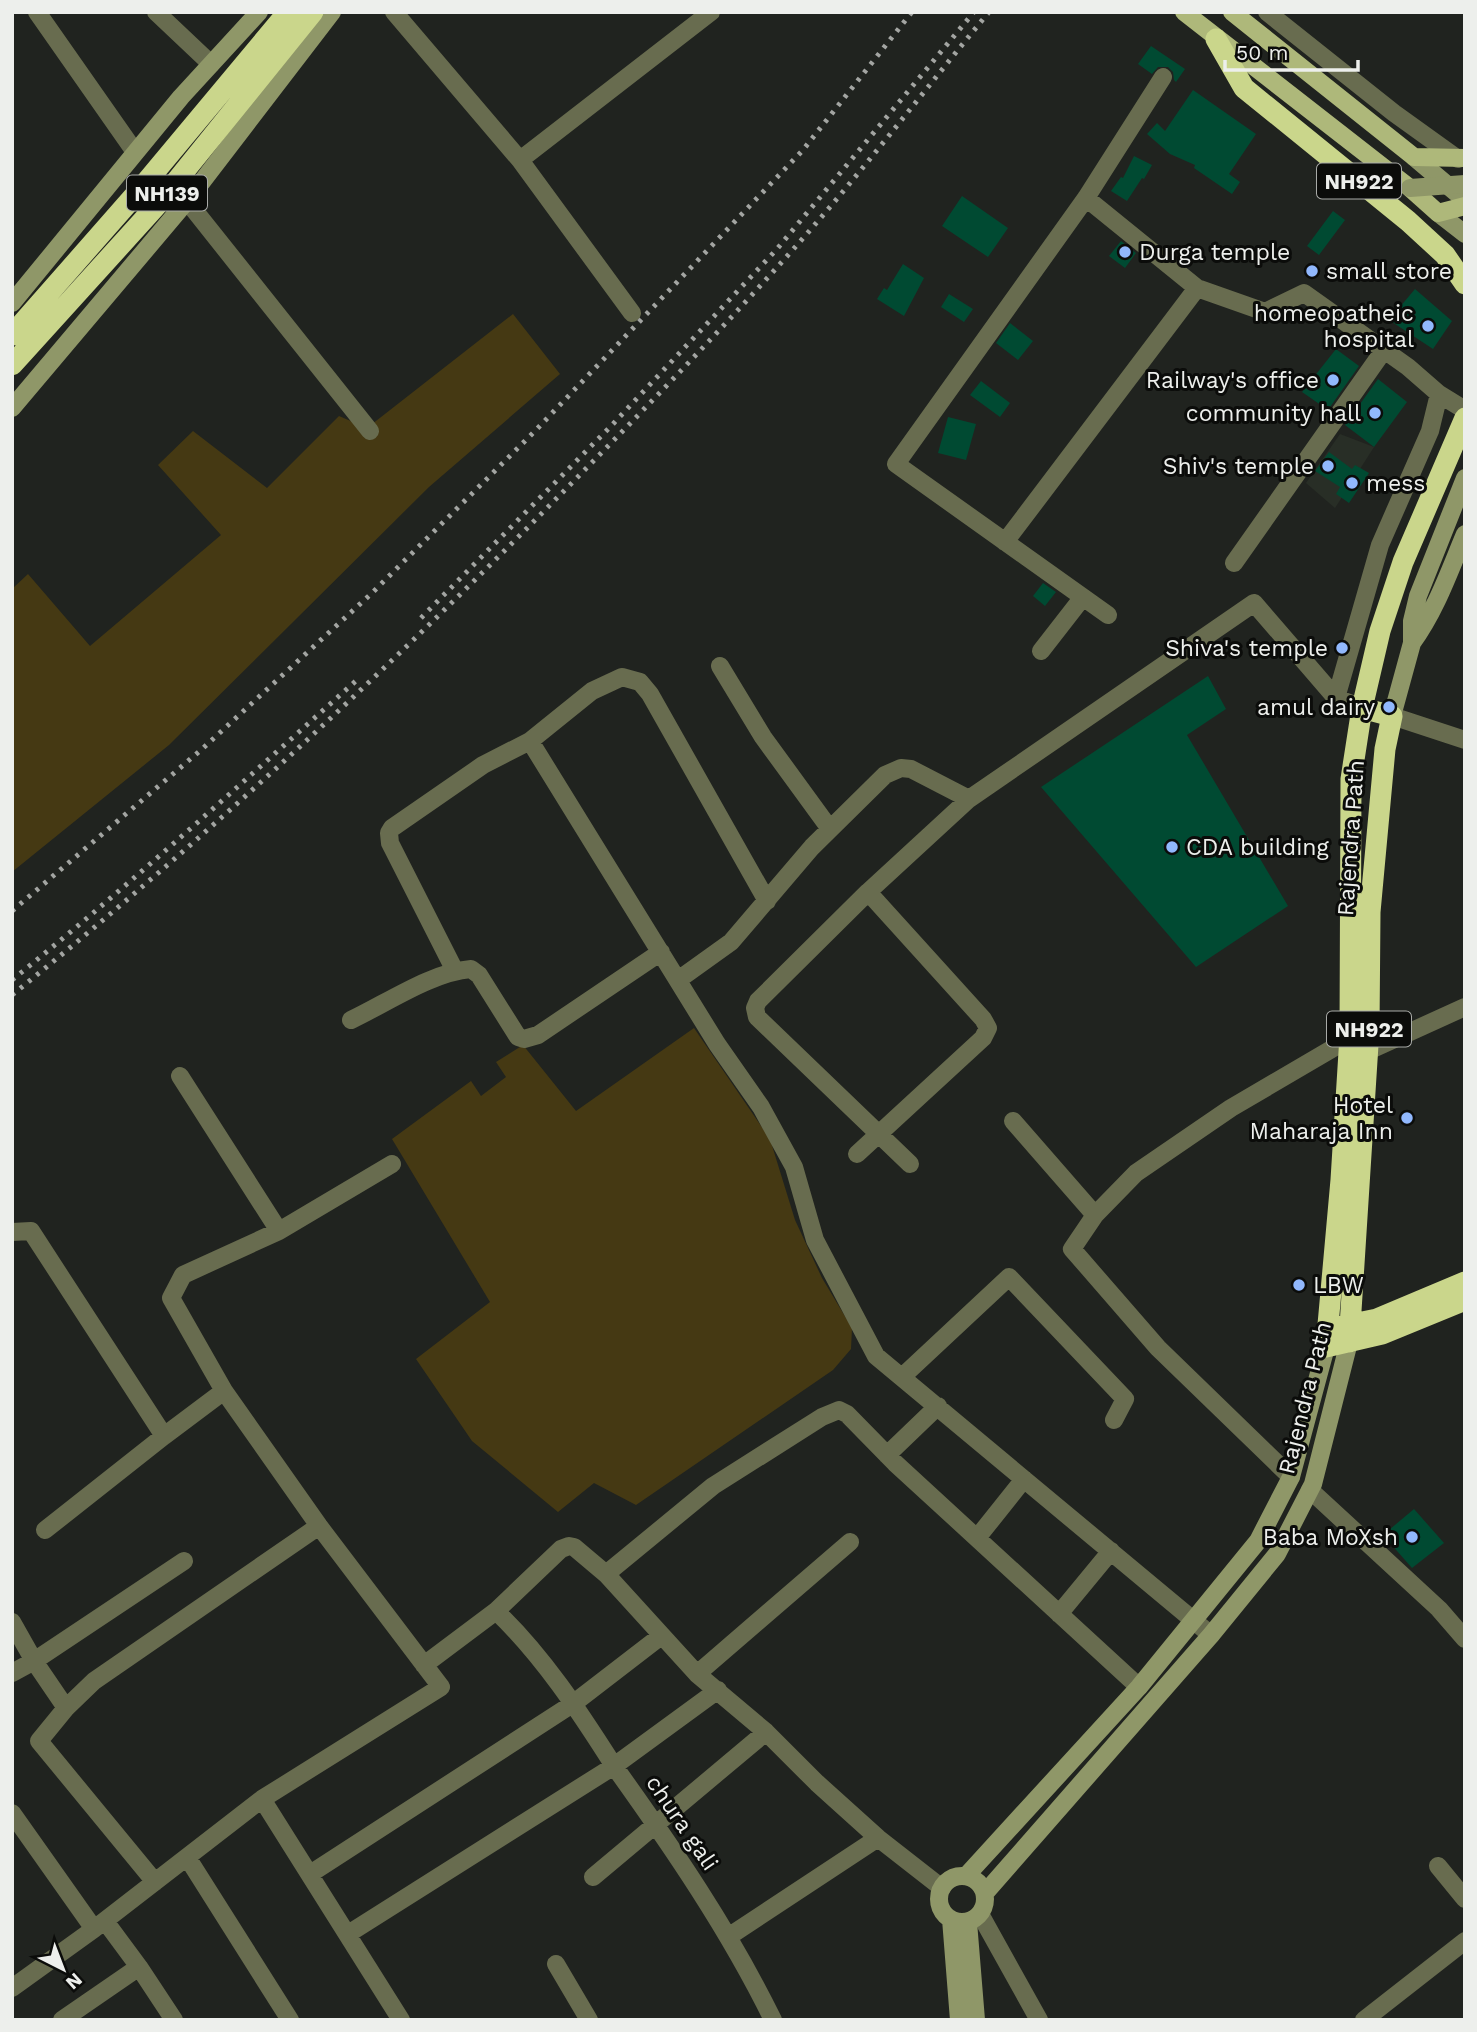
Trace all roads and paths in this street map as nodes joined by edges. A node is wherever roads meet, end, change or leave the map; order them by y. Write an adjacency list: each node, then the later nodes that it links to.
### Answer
1 (37, 12): 15 (street)
2 (156, 12): 13 (street)
3 (259, 12): 13 (main road)
4 (288, 12): 33 (highway, NH139, bridge)
5 (313, 12): 35 (highway, NH139, bridge)
6 (332, 12): 24 (main road)
7 (394, 12): 18 (street)
8 (711, 12): 18 (street)
9 (1184, 12): 12 (main road, NH922)
10 (1232, 12): 16 (main road, NH922)
11 (1267, 12): 17 (street)
12 (1216, 39): 20 (main road); 29 (highway, NH922)
13 (211, 65): 15 (main road)
14 (1163, 77): 22 (street)
15 (135, 152): 21 (main road)
16 (1415, 157): 17 (main road); 23 (main road, NH922)
17 (1461, 159)
18 (520, 160): 32 (street)
19 (1465, 184): 20 (main road, bridge)
20 (1410, 188): 26 (main road)
21 (104, 190): 28 (main road); 31 (main road)
22 (1086, 198): 30 (street); 43 (street)
23 (1465, 200)
24 (187, 201): 28 (main road); 40 (street)
25 (1465, 206): 26 (main road)
26 (1438, 213): 27 (main road)
27 (1465, 234)
28 (150, 244): 37 (main road)
29 (1465, 284)
30 (1198, 288): 34 (street); 43 (street)
31 (12, 303)
32 (632, 313)
33 (12, 335)
34 (1384, 350): 36 (street); 44 (street)
35 (12, 365)
36 (1439, 394): 38 (street); 50 (street)
37 (12, 408)
38 (1465, 410)
39 (1465, 418): 51 (highway, NH922)
40 (370, 431)
41 (1465, 478): 47 (main road)
42 (1465, 534): 47 (main road)
43 (1005, 542): 45 (street)
44 (1234, 563)
45 (1083, 597): 46 (street); 48 (street)
46 (1108, 615)
47 (1412, 643): 52 (main road)
48 (1041, 651)
49 (720, 666): 58 (street)
50 (1335, 698): 51 (street); 57 (street)
51 (1364, 699): 52 (highway); 55 (highway, NH922)
52 (1392, 716): 53 (street); 56 (highway, Rajendra Path / NH922)
53 (1465, 740)
54 (530, 741): 60 (street); 61 (street); 62 (street)
55 (1351, 779): 56 (highway); 66 (highway, Rajendra Path / NH922)
56 (1382, 780): 66 (highway, Rajendra Path / NH922)
57 (969, 799): 58 (street); 59 (street)
58 (830, 829): 60 (street)
59 (868, 892): 70 (street); 70 (street)
60 (766, 901): 63 (street)
61 (661, 952): 62 (street); 63 (street)
62 (455, 971): 65 (street)
63 (678, 979): 81 (street)
64 (1465, 1007): 67 (street)
65 (352, 1020)
66 (1359, 1033): 67 (highway, Rajendra Path / NH922); 74 (street); 80 (highway, Rajendra Path / NH922)
67 (1367, 1051): 79 (highway, Rajendra Path / NH922)
68 (180, 1076): 75 (street)
69 (1013, 1121): 74 (street)
70 (877, 1134): 71 (street); 73 (street)
71 (857, 1154)
72 (392, 1164): 75 (street)
73 (910, 1164)
74 (1094, 1215): 87 (street)
75 (279, 1231): 82 (street)
76 (12, 1232): 85 (street)
77 (1465, 1282): 79 (highway)
78 (1465, 1300): 79 (highway)
79 (1350, 1334): 80 (highway); 89 (main road, Rajendra Path)
80 (1328, 1338): 87 (main road, Rajendra Path)
81 (903, 1376): 83 (street); 84 (street)
82 (224, 1391): 85 (street); 90 (street)
83 (938, 1406): 86 (street); 88 (street)
84 (1114, 1420)
85 (164, 1436): 91 (street)
86 (887, 1455): 92 (street); 96 (street)
87 (1291, 1477): 99 (main road, Rajendra Path)
88 (1024, 1479): 92 (street); 94 (street)
89 (1310, 1490): 101 (main road, Rajendra Path); 103 (street)
90 (319, 1526): 105 (street); 111 (street)
91 (45, 1530)
92 (977, 1538): 98 (street)
93 (850, 1542): 107 (street)
94 (1111, 1551): 98 (street); 99 (street)
95 (184, 1561): 104 (street)
96 (606, 1574): 97 (street); 102 (street)
97 (496, 1611): 105 (street); 110 (street)
98 (1059, 1614): 108 (street)
99 (1194, 1620): 101 (street); 108 (main road, Rajendra Path)
100 (12, 1622): 104 (street)
101 (1211, 1635): 125 (main road, Rajendra Path)
102 (661, 1636): 107 (street); 110 (street)
103 (1465, 1639)
104 (34, 1661): 106 (street); 111 (street)
105 (424, 1665): 114 (street)
106 (12, 1673)
107 (697, 1674): 109 (street)
108 (1139, 1688): 122 (main road, Rajendra Path)
109 (718, 1690): 112 (street); 113 (street, chura gali)
110 (574, 1703): 113 (street); 120 (street)
111 (66, 1708): 123 (street)
112 (766, 1732): 116 (street); 117 (street)
113 (614, 1766): 116 (street, chura gali); 129 (street)
114 (262, 1799): 118 (street); 120 (street)
115 (12, 1813): 128 (street)
116 (656, 1825): 121 (street); 130 (street, chura gali)
117 (878, 1838): 124 (street); 130 (street)
118 (187, 1857): 123 (street); 139 (street)
119 (1438, 1866): 126 (street)
120 (310, 1874): 129 (street)
121 (593, 1877)
122 (966, 1877): 124 (main road, Rajendra Path); 125 (main road)
123 (155, 1882): 128 (street)
124 (943, 1888): 127 (main road, Rajendra Path)
125 (985, 1893): 127 (main road, Rajendra Path)
126 (1465, 1899)
127 (966, 1918): 135 (main road, Rajendra Path); 146 (street)
128 (99, 1925): 133 (street); 134 (street)
129 (348, 1934): 140 (street)
130 (727, 1937): 142 (street, chura gali)
131 (1465, 1941): 136 (street)
132 (556, 1964): 141 (street)
133 (139, 1968): 137 (street); 138 (street)
134 (12, 1988)
135 (965, 2000): 143 (main road, Rajendra Path); 144 (main road, Rajendra Path); 145 (street)
136 (1373, 2017)
137 (62, 2020)
138 (174, 2020)
139 (290, 2020)
140 (401, 2020)
141 (589, 2020)
142 (774, 2020)
143 (959, 2020)
144 (976, 2020)
145 (985, 2020)
146 (1039, 2020)

